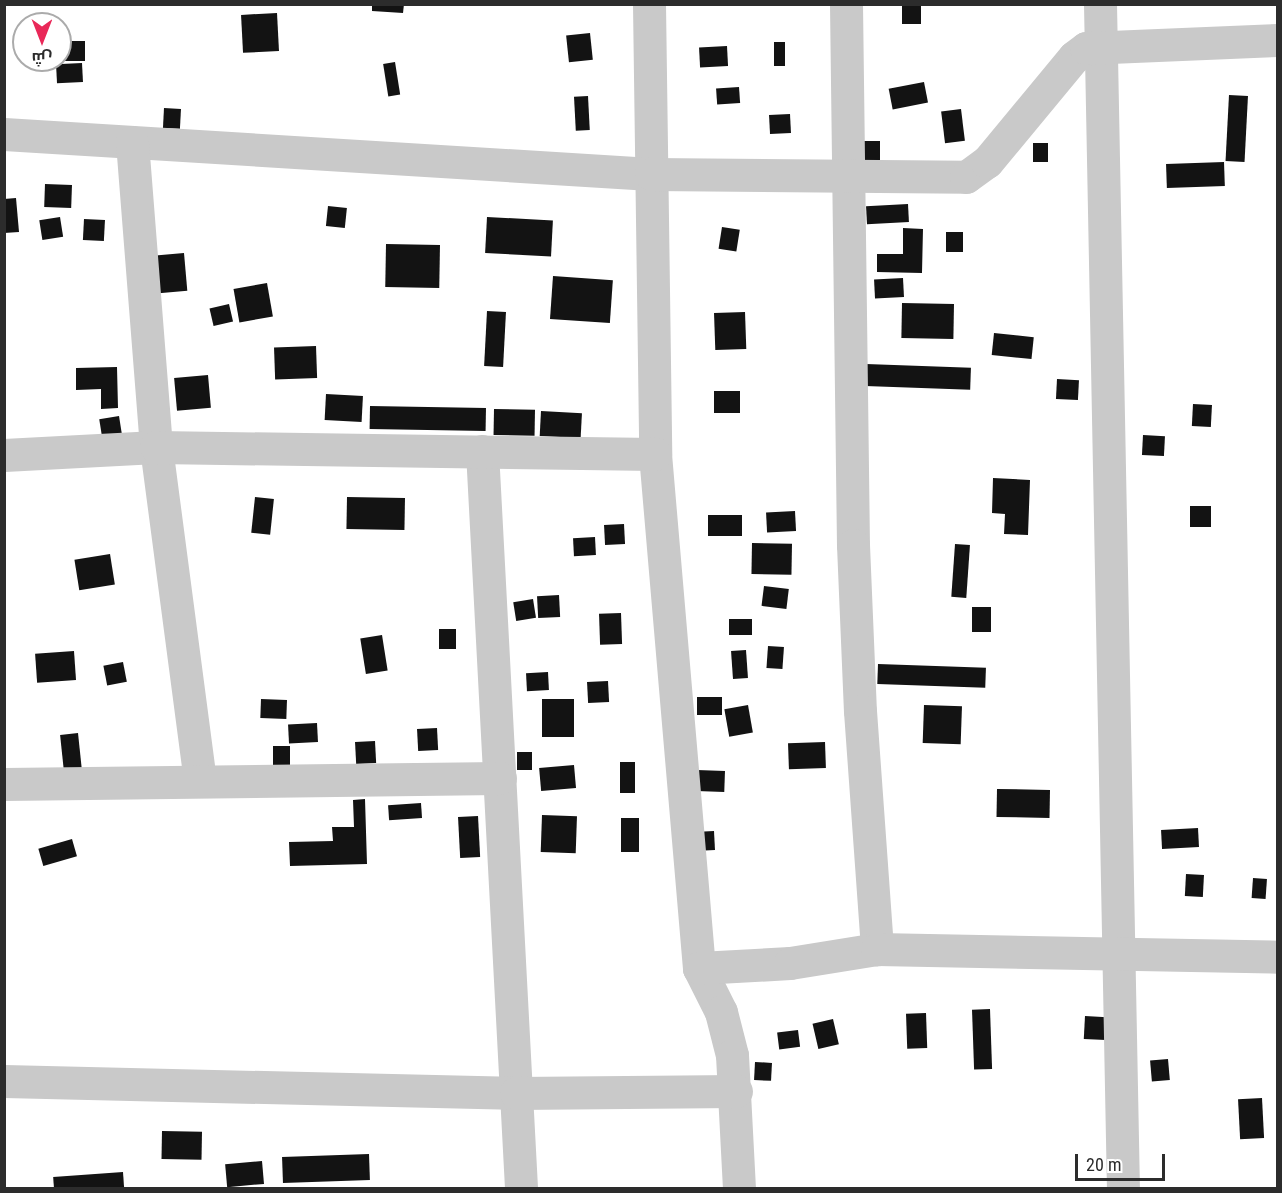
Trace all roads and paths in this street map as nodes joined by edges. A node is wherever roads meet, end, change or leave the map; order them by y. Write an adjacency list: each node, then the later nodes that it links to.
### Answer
1 (649, 4): 8 (street)
2 (846, 4): 9 (street)
3 (1100, 4): 5 (street)
4 (1278, 40): 5 (street)
5 (1103, 46): 9 (street); 18 (street)
6 (4, 134): 7 (street)
7 (132, 142): 8 (street); 10 (street)
8 (651, 174): 9 (street); 12 (street)
9 (846, 175): 17 (street)
10 (156, 447): 11 (street); 13 (street); 15 (street)
11 (482, 451): 12 (street); 14 (street)
12 (655, 454): 20 (street)
13 (4, 455)
14 (500, 778): 15 (street); 23 (street)
15 (200, 781): 16 (street)
16 (4, 784)
17 (877, 949): 18 (street); 20 (street)
18 (1116, 957): 19 (street); 26 (street)
19 (1278, 957)
20 (699, 968): 22 (street)
21 (4, 1081): 23 (street)
22 (736, 1091): 23 (street); 25 (street)
23 (516, 1093): 24 (street)
24 (520, 1188)
25 (740, 1188)
26 (1123, 1188)

